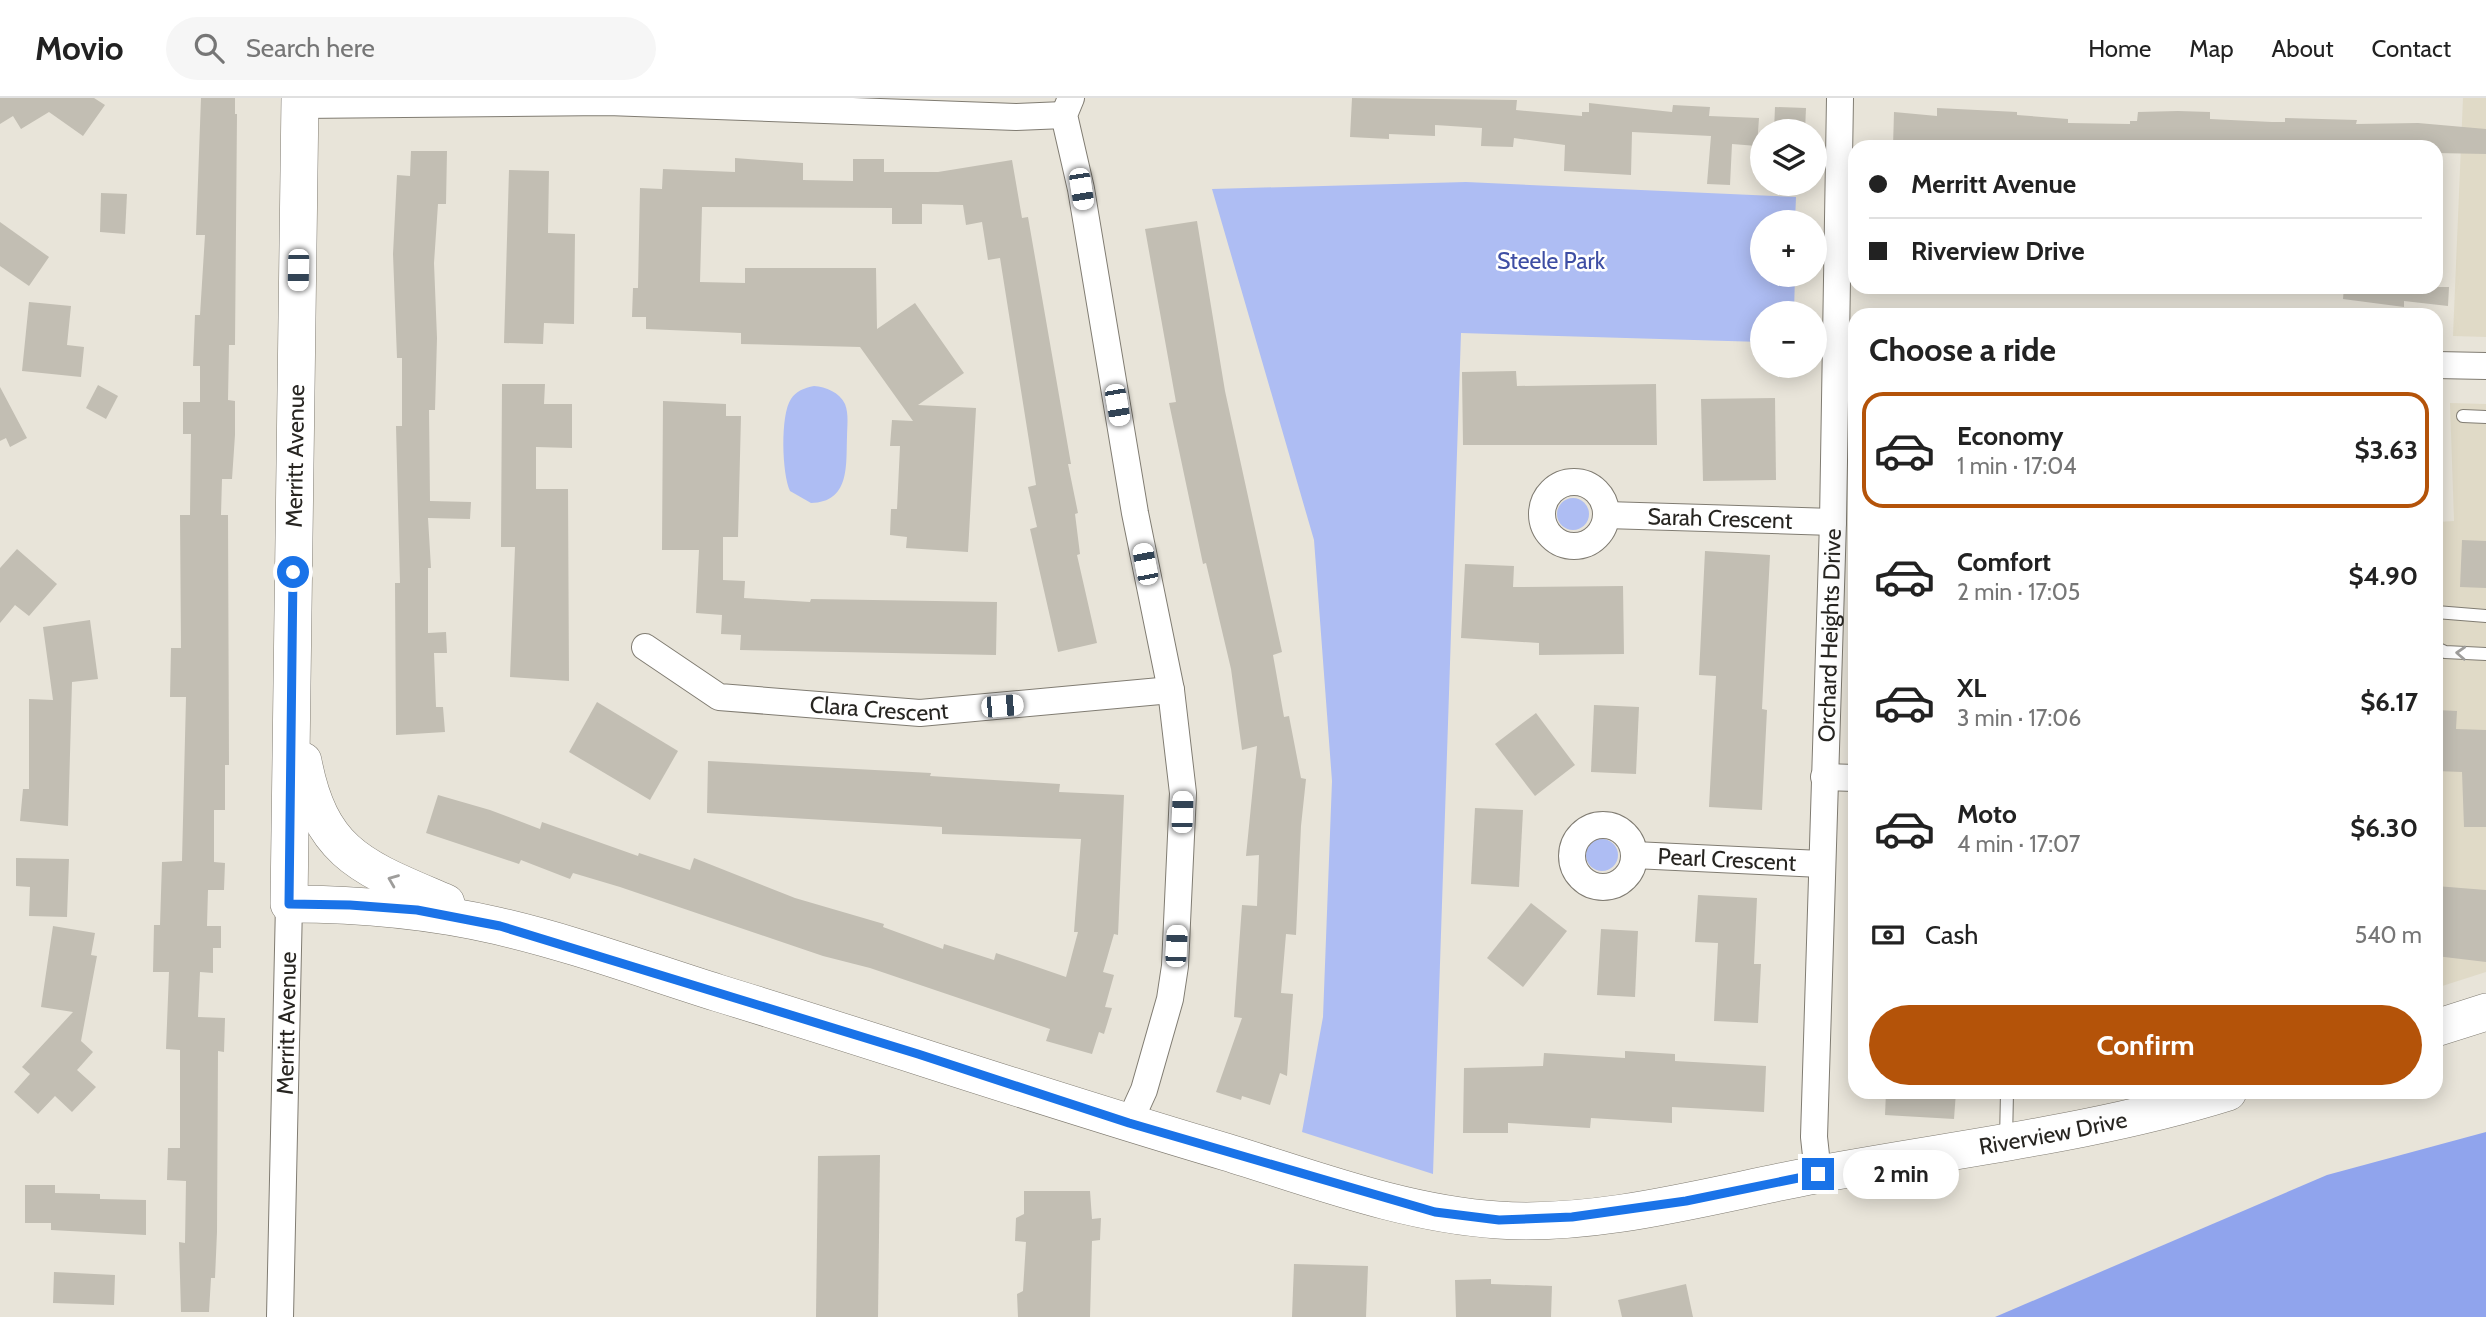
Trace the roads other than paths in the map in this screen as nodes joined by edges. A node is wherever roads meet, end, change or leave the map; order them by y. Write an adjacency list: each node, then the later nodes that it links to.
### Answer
1 (1840, 98): 6 (street, Orchard Heights Drive)
2 (608, 100): 3 (street); 4 (street)
3 (300, 101): 19 (street, Merritt Avenue)
4 (844, 105): 5 (street)
5 (1067, 106): 18 (street)
6 (1844, 348): 12 (street, Orchard Heights Drive)
7 (2443, 365): 8 (street)
8 (2486, 366)
9 (2463, 416): 10 (lane)
10 (2486, 417)
11 (1606, 515): 12 (street, Sarah Crescent)
12 (1833, 522): 20 (street, Orchard Heights Drive)
13 (2443, 612): 14 (lane)
14 (2486, 616)
15 (645, 647): 18 (street, Clara Crescent)
16 (2443, 651): 17 (lane, one-way to 16)
17 (2486, 654)
18 (1171, 690): 30 (street)
19 (291, 709): 24 (street, Merritt Avenue); 25 (street, one-way to 19)
20 (1824, 777): 21 (street); 23 (street, Orchard Heights Drive)
21 (1848, 778)
22 (1634, 855): 23 (street, Pearl Crescent)
23 (1821, 864): 32 (street, Orchard Heights Drive)
24 (289, 904): 25 (street, Riverview Drive); 33 (street, Merritt Avenue)
25 (500, 926): 30 (street, Riverview Drive)
26 (2486, 1012): 27 (street)
27 (2443, 1026)
28 (2007, 1099): 31 (lane)
29 (2201, 1099): 31 (street, Riverview Drive)
30 (1129, 1123): 32 (street, Riverview Drive)
31 (2006, 1141): 32 (street, Riverview Drive)
32 (1818, 1174)
33 (280, 1317)

